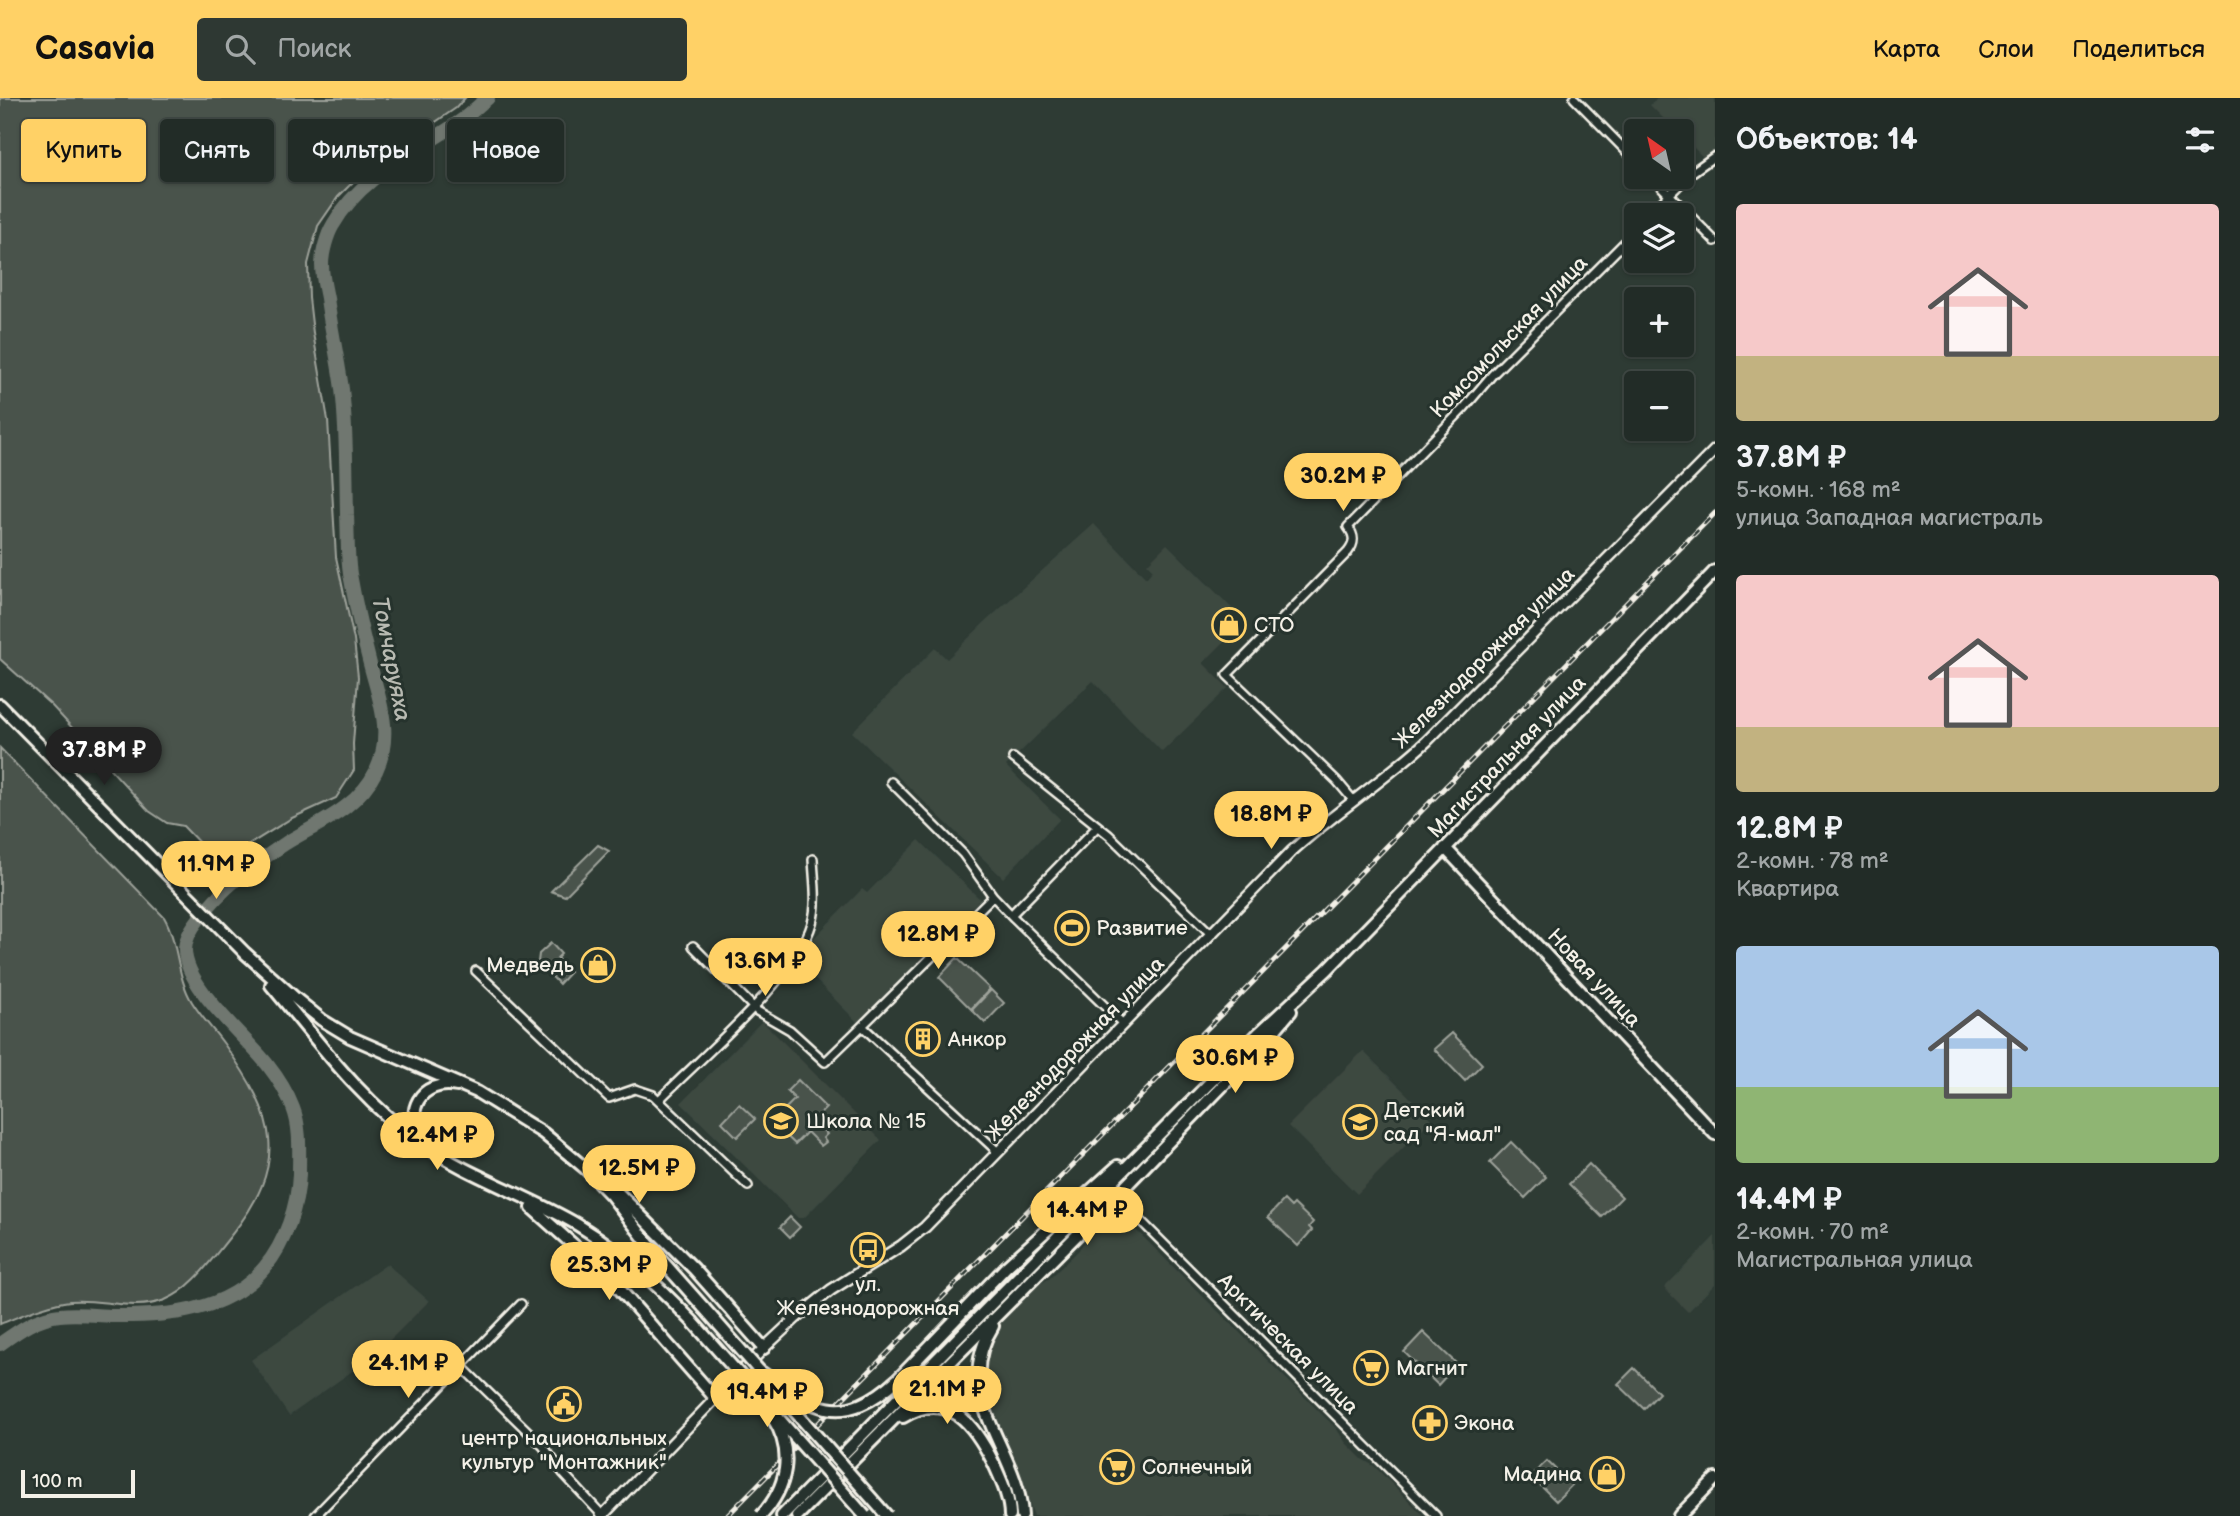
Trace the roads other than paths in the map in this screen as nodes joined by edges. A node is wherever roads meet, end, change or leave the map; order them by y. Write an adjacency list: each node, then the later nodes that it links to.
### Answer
1 (1574, 98): 2 (street)
2 (1624, 149)
3 (1715, 156): 5 (street)
4 (1663, 189): 5 (street)
5 (1669, 195): 6 (street); 7 (street)
6 (1661, 203)
7 (1715, 241)
8 (1624, 243): 14 (street, Комсомольская улица)
9 (1715, 450): 14 (street, Железнодорожная улица)
10 (1715, 571): 16 (main road, Магистральная улица)
11 (0, 705): 22 (main road)
12 (1013, 758): 15 (street)
13 (891, 782): 18 (street)
14 (1353, 800): 20 (street, Железнодорожная улица)
15 (1098, 826): 19 (street); 20 (street)
16 (1446, 848): 23 (main road, Магистральная улица); 32 (main road, Новая улица)
17 (813, 859): 25 (street)
18 (993, 896): 19 (street); 27 (street)
19 (1012, 915): 26 (street)
20 (1211, 934): 26 (street, Железнодорожная улица)
21 (692, 946): 25 (street)
22 (245, 953): 29 (main road); 34 (main road)
23 (1327, 970): 28 (main road, Магистральная улица); 37 (main road, Магистральная улица)
24 (476, 971): 30 (street)
25 (753, 1006): 27 (street); 30 (street)
26 (1123, 1024): 33 (street, Железнодорожная улица)
27 (862, 1026): 33 (street)
28 (1228, 1064): 42 (main road, bridge); 51 (main road, Магистральная улица)
29 (477, 1092): 31 (main road); 34 (main road)
30 (659, 1100): 35 (street)
31 (543, 1133): 40 (main road); 42 (main road, bridge)
32 (1715, 1134)
33 (998, 1152): 40 (street, Железнодорожная улица)
34 (438, 1155): 36 (main road)
35 (748, 1186)
36 (513, 1193): 43 (main road, bridge); 44 (main road)
37 (1116, 1196): 38 (main road, Магистральная улица); 58 (street, Арктическая улица)
38 (1014, 1297): 45 (main road, Магистральная улица); 57 (main road)
39 (521, 1304): 41 (street)
40 (764, 1348): 44 (street, Железнодорожная улица)
41 (461, 1366): 48 (street); 49 (street)
42 (761, 1372): 55 (main road, bridge)
43 (756, 1392): 50 (main road, bridge); 54 (main road, bridge)
44 (716, 1399): 49 (street, Железнодорожная улица)
45 (854, 1460): 47 (main road, Магистральная улица); 56 (main road)
46 (1715, 1479): 59 (main road)
47 (822, 1492): 52 (main road, Магистральная улица); 53 (main road)
48 (315, 1516)
49 (603, 1516)
50 (761, 1516)
51 (782, 1516)
52 (797, 1516)
53 (803, 1516)
54 (865, 1516)
55 (887, 1516)
56 (1010, 1516)
57 (1021, 1516)
58 (1436, 1516)
59 (1679, 1516)

